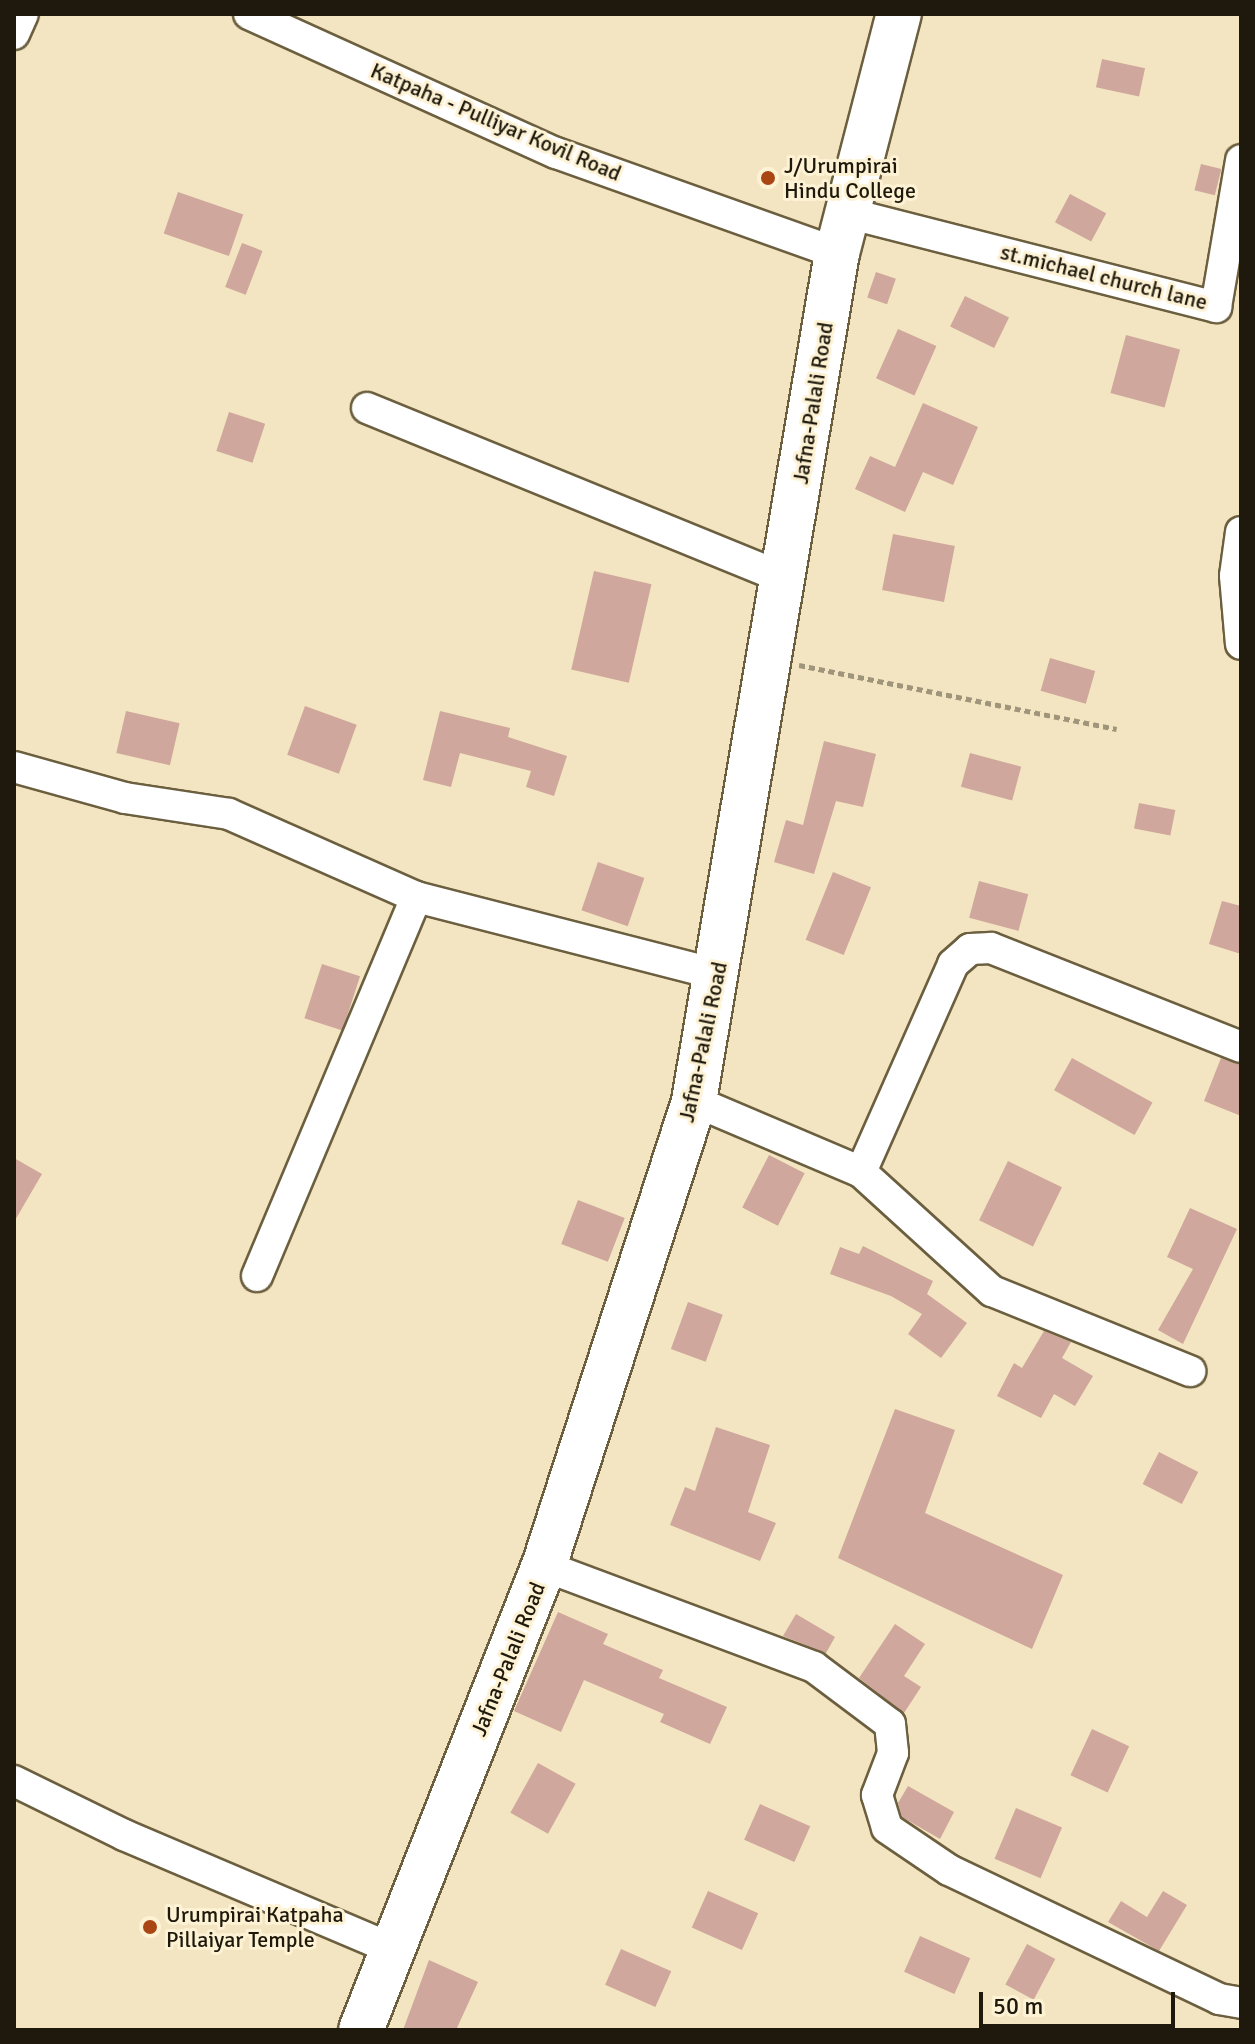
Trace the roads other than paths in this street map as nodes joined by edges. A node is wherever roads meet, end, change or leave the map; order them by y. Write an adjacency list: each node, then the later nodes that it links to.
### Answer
1 (23, 14): 4 (street)
2 (249, 14): 6 (street, Katpaha - Pulliyar Kovil Road)
3 (899, 14): 6 (main road, Jafna-Palali Road)
4 (14, 34)
5 (1241, 160): 7 (street, st.michael church lane)
6 (844, 233): 7 (street, st.michael church lane); 10 (main road, Jafna-Palali Road)
7 (1228, 311)
8 (367, 408): 10 (street)
9 (1241, 532): 11 (street)
10 (784, 578): 14 (main road, Jafna-Palali Road)
11 (1241, 644)
12 (14, 767): 13 (street)
13 (416, 897): 14 (street); 18 (street)
14 (719, 975): 16 (main road, Jafna-Palali Road)
15 (1241, 1047): 17 (street)
16 (694, 1101): 17 (street); 20 (main road, Jafna-Palali Road)
17 (861, 1172): 19 (street)
18 (257, 1276)
19 (1190, 1371)
20 (544, 1566): 22 (main road, Jafna-Palali Road); 23 (street)
21 (14, 1781): 22 (street)
22 (393, 1949): 24 (main road, Jafna-Palali Road)
23 (1241, 2003)
24 (361, 2030)

